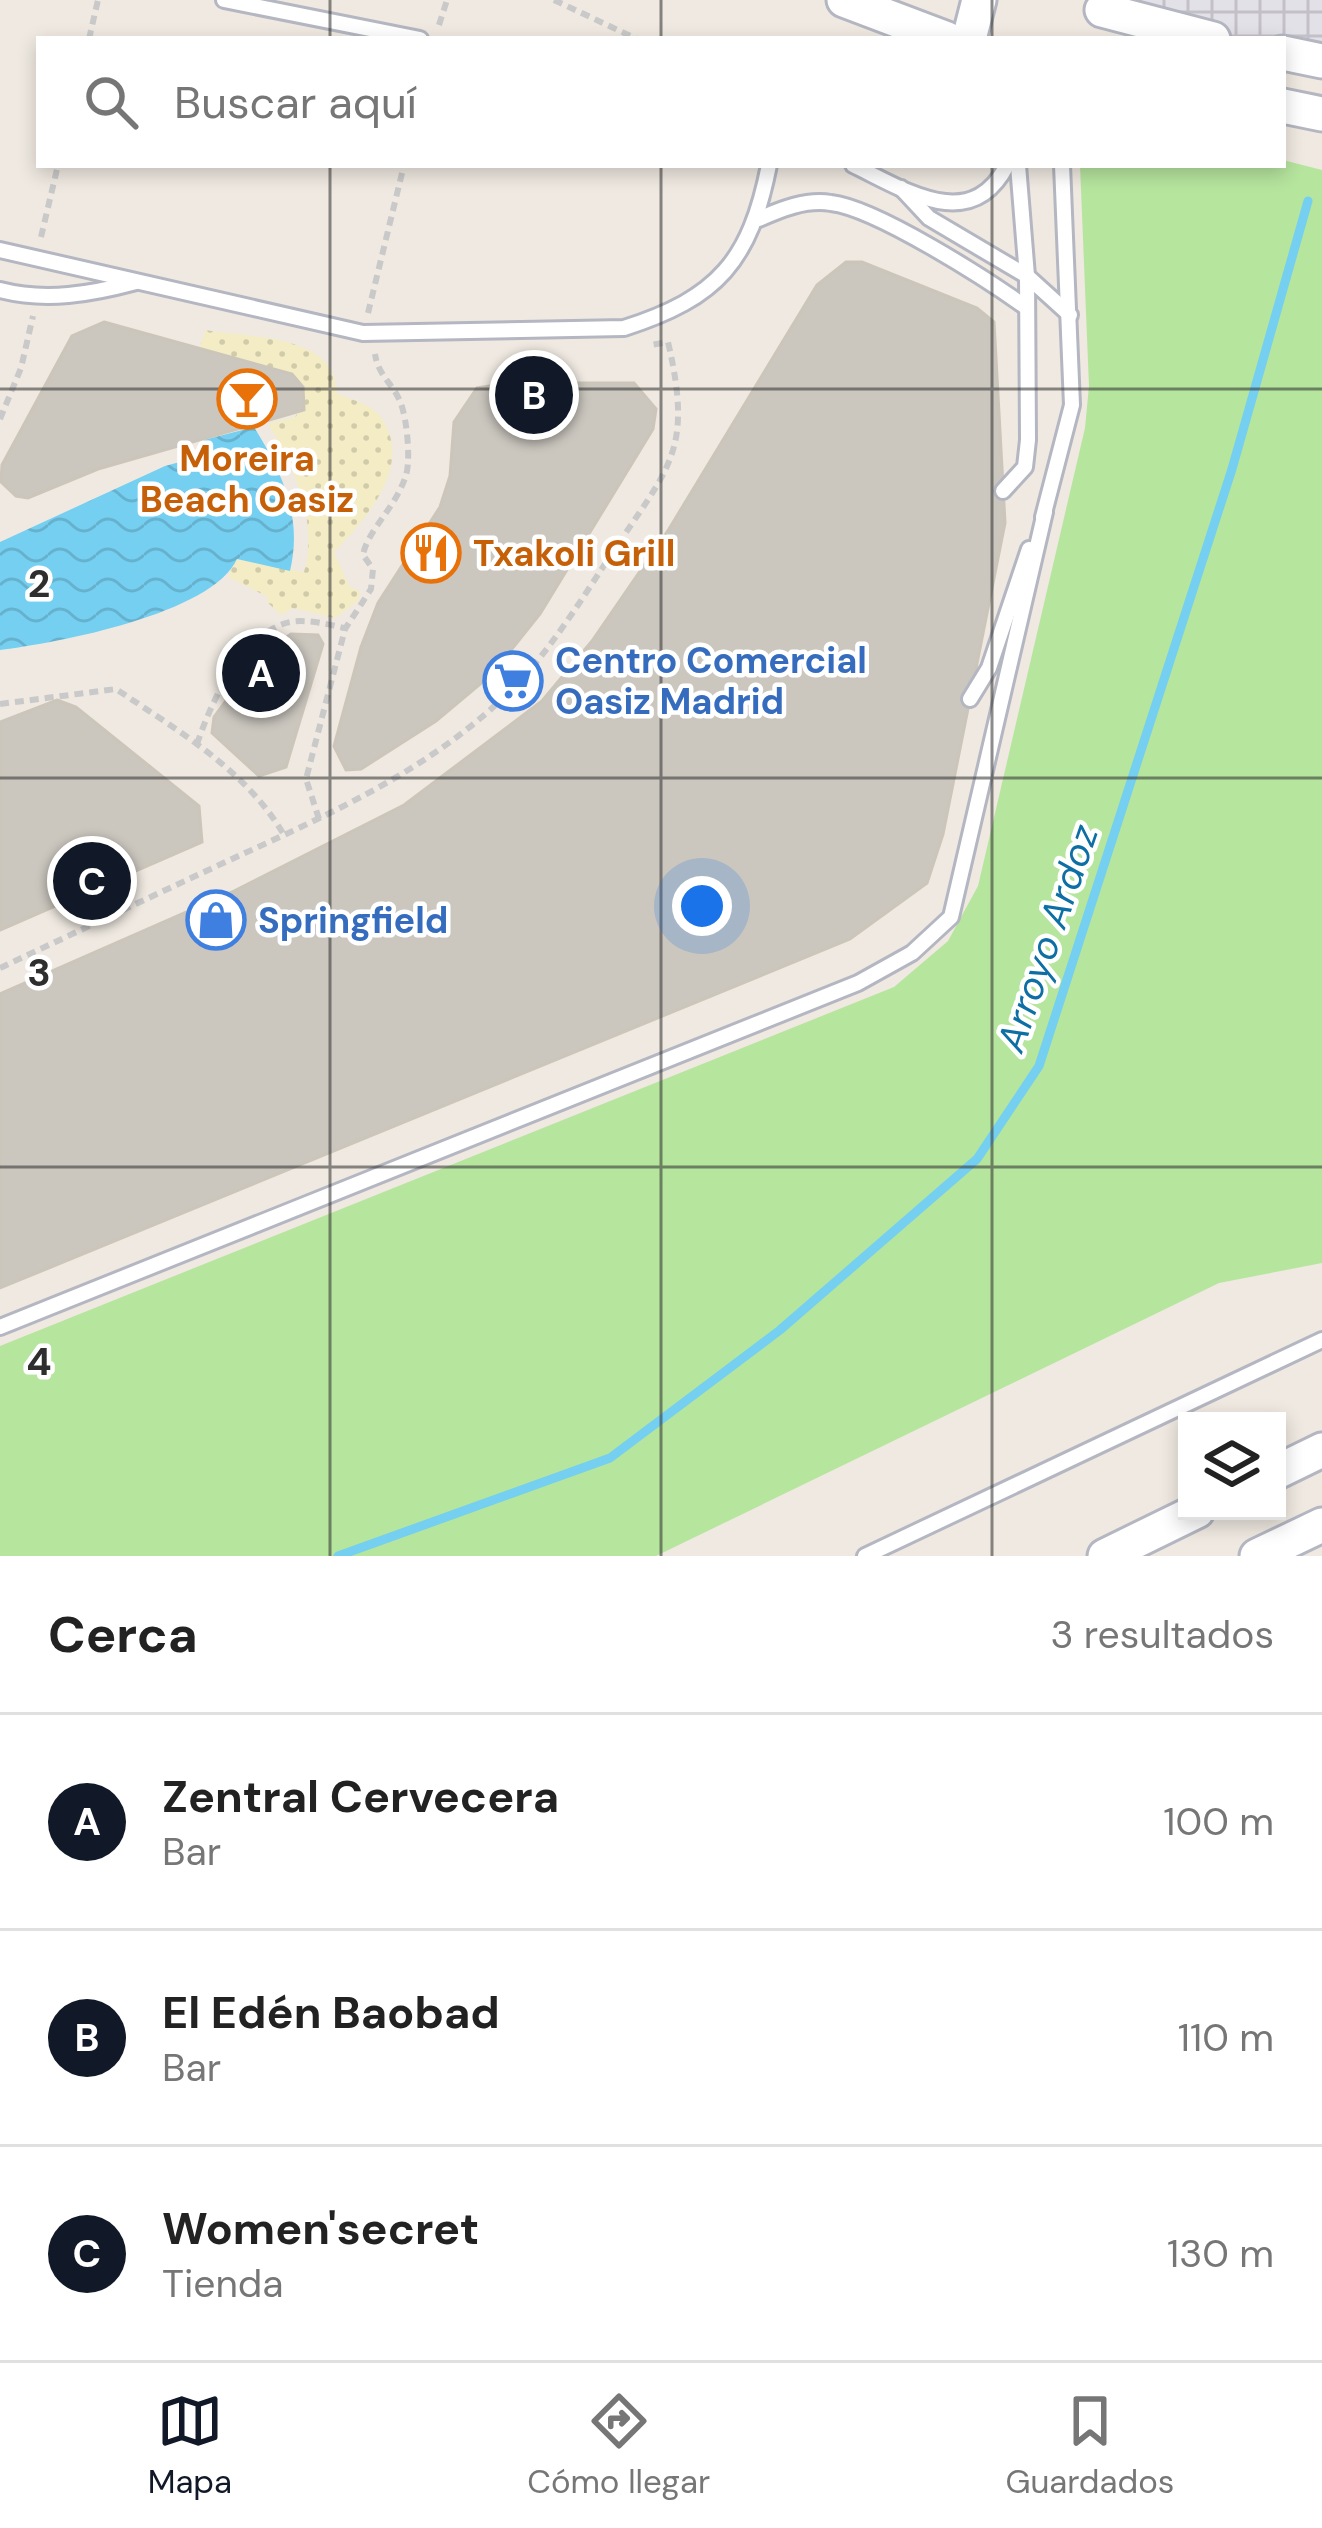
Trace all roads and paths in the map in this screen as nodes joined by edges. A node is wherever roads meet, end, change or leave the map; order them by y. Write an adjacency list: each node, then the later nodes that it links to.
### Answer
1 (98, 0): 8 (path)
2 (224, 0): 9 (lane)
3 (447, 0): 10 (path)
4 (554, 0): 11 (path)
5 (844, 0): 12 (street)
6 (979, 0): 13 (street)
7 (1102, 16): 14 (street)
8 (90, 36)
9 (405, 36)
10 (436, 36)
11 (631, 36)
12 (939, 36)
13 (970, 36)
14 (1199, 36)
15 (1286, 53): 16 (street)
16 (1322, 61)
17 (1286, 107): 18 (street)
18 (1322, 114)
19 (57, 168): 29 (path)
20 (403, 168): 38 (path)
21 (769, 168): 27 (lane)
22 (859, 168): 26 (lane)
23 (1005, 168): 26 (lane)
24 (1018, 168): 30 (lane)
25 (1062, 168): 35 (lane)
26 (901, 188): 30 (lane)
27 (759, 218): 33 (lane); 38 (lane)
28 (0, 250): 29 (lane)
29 (36, 256): 31 (lane)
30 (1027, 276): 33 (lane); 35 (lane)
31 (140, 281): 32 (lane); 38 (lane)
32 (0, 290)
33 (1027, 308): 43 (lane)
34 (17, 311): 36 (path)
35 (1070, 315): 44 (lane)
36 (34, 316): 37 (path); 42 (path)
37 (52, 316)
38 (363, 333): 40 (path)
39 (633, 349): 49 (path)
40 (375, 354): 41 (path); 45 (path)
41 (395, 355)
42 (0, 418)
43 (1003, 491)
44 (1045, 512): 46 (lane); 52 (lane)
45 (345, 628): 48 (path); 49 (path)
46 (970, 699)
47 (0, 704): 48 (path)
48 (197, 744): 50 (path)
49 (320, 819): 50 (path)
50 (284, 835): 51 (path)
51 (0, 968)
52 (0, 1327)
53 (1322, 1340): 58 (lane)
54 (1322, 1450): 55 (street)
55 (1286, 1468)
56 (1179, 1520): 59 (street)
57 (1322, 1525): 60 (street)
58 (865, 1556)
59 (1105, 1556)
60 (1258, 1556)

